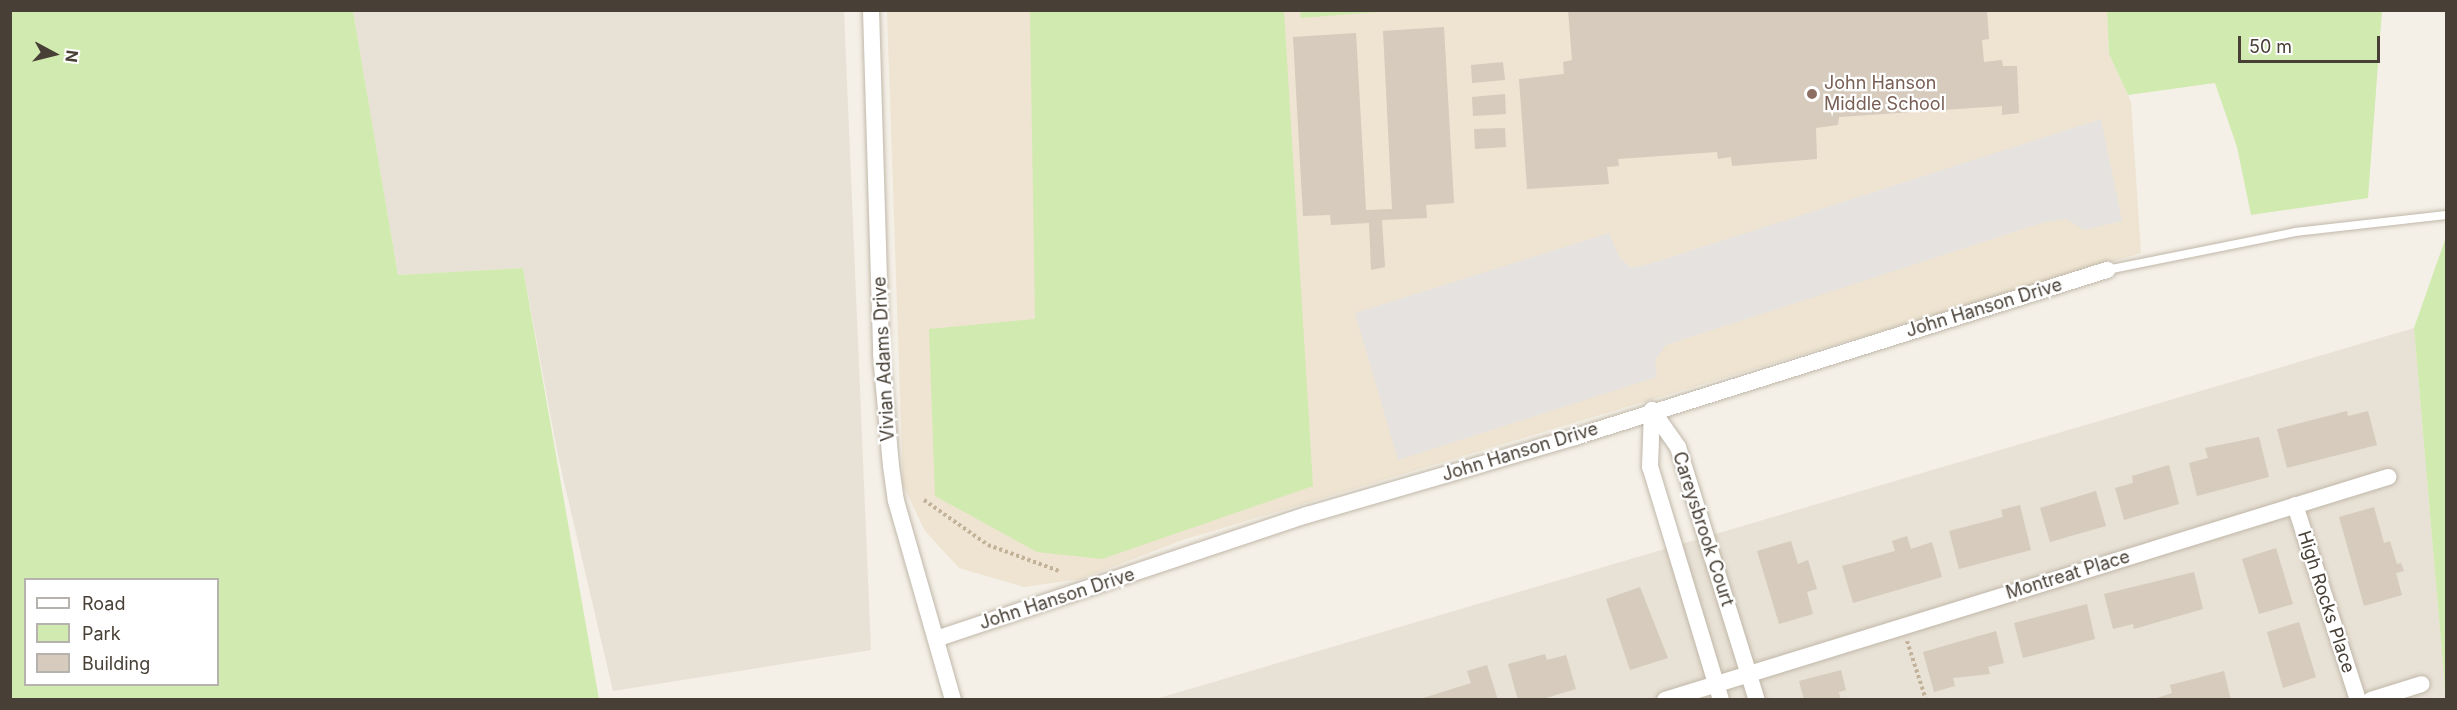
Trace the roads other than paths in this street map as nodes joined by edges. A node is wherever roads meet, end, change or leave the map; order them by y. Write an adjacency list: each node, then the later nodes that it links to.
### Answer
1 (871, 10): 7 (street, Vivian Adams Drive)
2 (2446, 215): 3 (lane)
3 (2107, 270): 4 (street, John Hanson Drive)
4 (1653, 410): 7 (street, John Hanson Drive); 8 (street, Careysbrook Court); 10 (street, Careysbrook Court)
5 (2388, 477): 6 (street, Montreat Place)
6 (2295, 505): 8 (street, Montreat Place); 14 (street, High Rocks Place)
7 (936, 639): 11 (street, Vivian Adams Drive)
8 (1749, 674): 10 (street, Montreat Place); 13 (street, Careysbrook Court)
9 (2422, 684): 15 (street)
10 (1719, 692): 12 (street, Montreat Place)
11 (953, 699)
12 (1665, 699)
13 (1757, 699)
14 (2358, 699)
15 (2371, 699)

